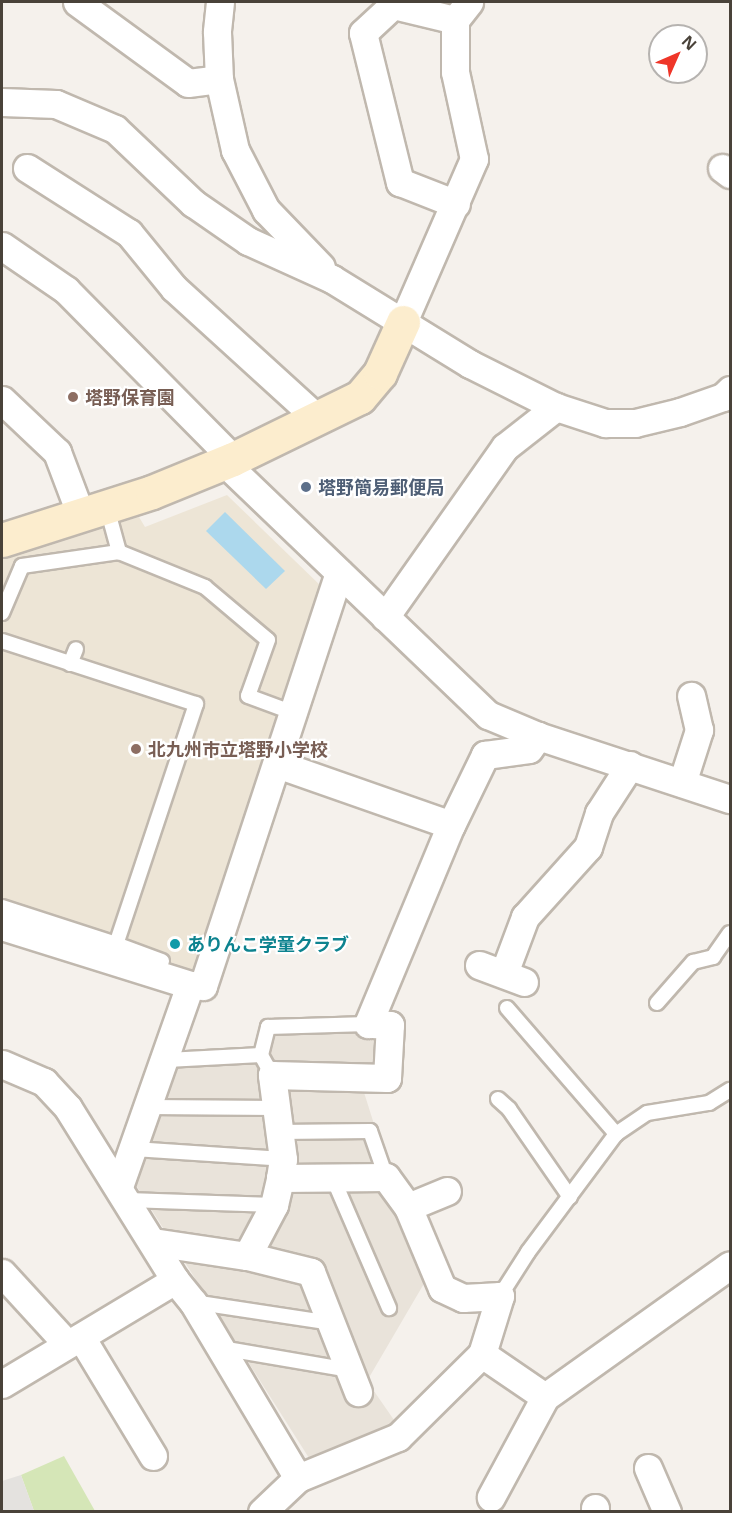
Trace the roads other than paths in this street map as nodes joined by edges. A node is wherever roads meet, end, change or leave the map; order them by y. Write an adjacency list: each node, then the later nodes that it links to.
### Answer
1 (77, 2): 4 (street)
2 (220, 2): 4 (street)
3 (462, 10): 7 (street); 7 (street)
4 (219, 79): 9 (street)
5 (2, 102): 9 (street)
6 (27, 168): 14 (street)
7 (456, 204): 10 (street)
8 (2, 246): 15 (street)
9 (332, 279): 10 (street)
10 (403, 322): 13 (street); 14 (street)
11 (730, 390): 13 (street)
12 (2, 400): 16 (street)
13 (556, 407): 21 (street)
14 (318, 419): 15 (street)
15 (228, 460): 16 (street); 19 (street)
16 (94, 511): 17 (street); 18 (lane)
17 (2, 540)
18 (119, 552): 20 (lane); 26 (lane)
19 (339, 573): 21 (street); 26 (street)
20 (2, 613)
21 (385, 617): 27 (street)
22 (2, 641): 24 (lane)
23 (76, 649): 24 (lane)
24 (70, 664): 36 (lane)
25 (691, 696): 30 (street)
26 (294, 712): 28 (street)
27 (538, 736): 29 (street); 32 (street)
28 (277, 764): 32 (street); 39 (street)
29 (630, 765): 30 (street); 38 (street)
30 (682, 783): 31 (street)
31 (730, 799)
32 (451, 825): 42 (street)
33 (6, 918): 34 (street)
34 (46, 931): 36 (lane); 39 (street)
35 (730, 933): 40 (lane)
36 (116, 944): 37 (lane)
37 (162, 961)
38 (502, 973)
39 (190, 985): 43 (street)
40 (657, 1003)
41 (507, 1008): 50 (lane)
42 (368, 1024): 45 (lane); 45 (street)
43 (167, 1060): 45 (lane); 48 (street)
44 (2, 1064): 56 (street)
45 (266, 1065): 49 (street)
46 (730, 1090): 50 (lane)
47 (498, 1099): 57 (lane)
48 (149, 1107): 49 (lane); 51 (street)
49 (278, 1120): 52 (street); 54 (lane)
50 (616, 1134): 57 (lane)
51 (134, 1149): 52 (lane); 56 (street)
52 (281, 1168): 53 (street); 58 (street)
53 (332, 1176): 54 (street); 67 (lane)
54 (386, 1177): 59 (street)
55 (447, 1191): 59 (street)
56 (124, 1193): 58 (lane); 60 (street)
57 (570, 1197): 65 (lane)
58 (274, 1205): 61 (street)
59 (408, 1208): 65 (street)
60 (153, 1242): 61 (street); 64 (street)
61 (247, 1256): 68 (street)
62 (730, 1265): 74 (street)
63 (2, 1273): 69 (street)
64 (174, 1280): 66 (street); 69 (street)
65 (500, 1296): 71 (street)
66 (193, 1302): 68 (lane); 70 (street)
67 (389, 1308)
68 (332, 1323): 72 (street)
69 (74, 1341): 73 (street); 75 (street)
70 (219, 1347): 72 (lane); 77 (street)
71 (482, 1354): 74 (street); 77 (street)
72 (354, 1381)
73 (2, 1384)
74 (545, 1396): 78 (street)
75 (153, 1456)
76 (648, 1468): 80 (street)
77 (298, 1478): 79 (street)
78 (491, 1497)
79 (262, 1512)
80 (667, 1512)

